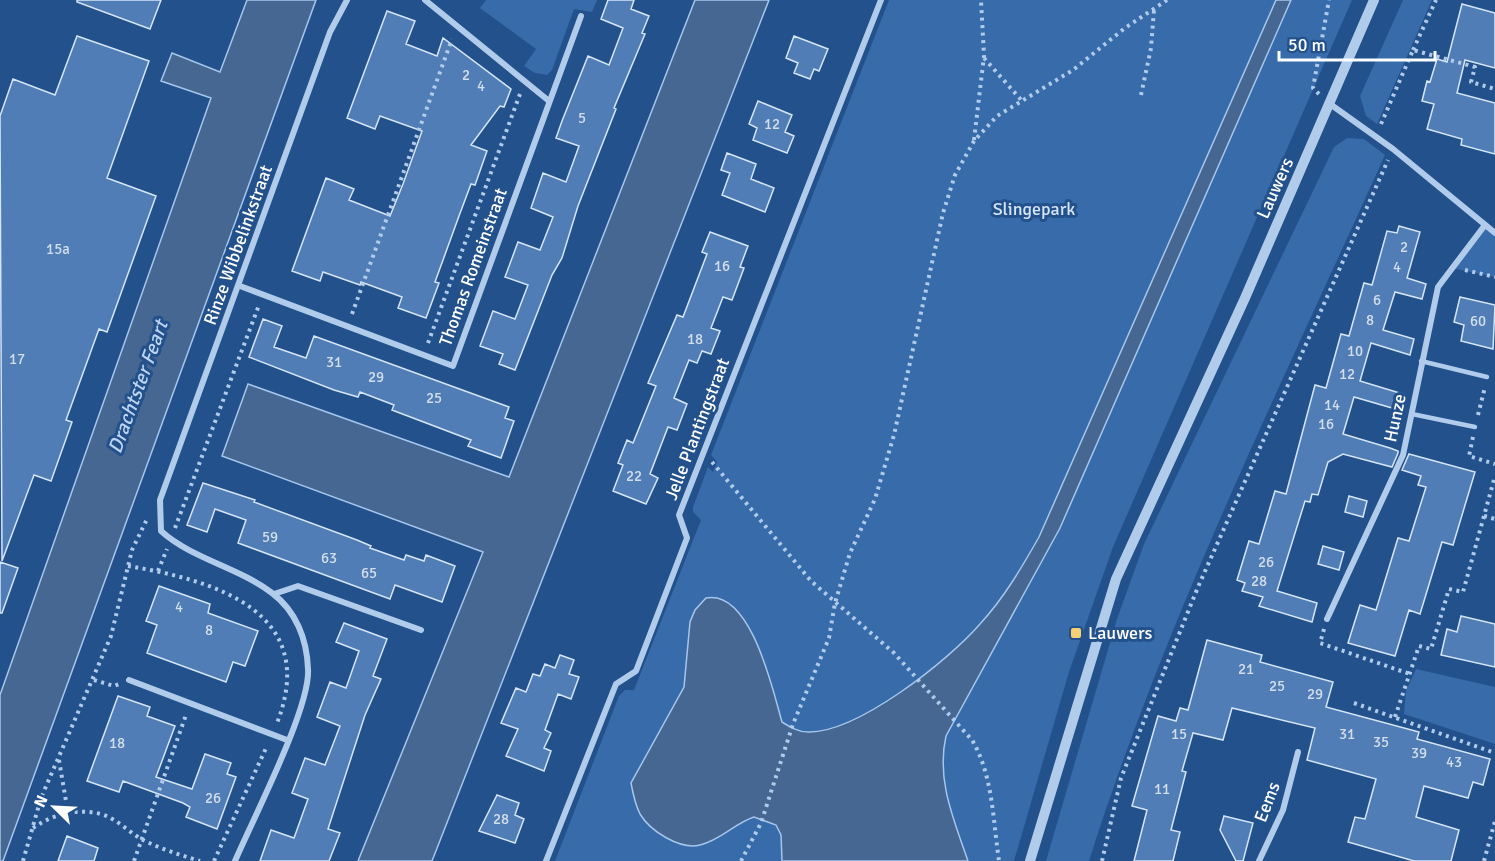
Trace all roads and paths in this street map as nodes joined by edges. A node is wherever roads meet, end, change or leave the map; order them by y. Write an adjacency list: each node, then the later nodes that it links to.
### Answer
1 (347, 0): 27 (street, Rinze Wibbelinkstraat)
2 (425, 0): 11 (street)
3 (880, 0): 35 (street, Jelle Plantingstraat)
4 (981, 0): 13 (path)
5 (1167, 0): 9 (path)
6 (1329, 0): 19 (path)
7 (1374, 0): 19 (street, Lauwers)
8 (1436, 0): 12 (path)
9 (1155, 9): 16 (path); 18 (path)
10 (581, 16): 17 (street, Thomas Romeinstraat)
11 (457, 26): 14 (street); 29 (path)
12 (1413, 50): 15 (path); 20 (path)
13 (984, 56): 18 (path); 21 (path)
14 (525, 81): 17 (street); 30 (path)
15 (1495, 89)
16 (1141, 95)
17 (549, 101): 30 (street, Thomas Romeinstraat)
18 (1023, 102): 21 (path)
19 (1330, 104): 20 (street); 70 (street, Lauwers)
20 (1376, 136): 22 (street)
21 (974, 141): 44 (path)
22 (1394, 149): 23 (street); 71 (path)
23 (1485, 225): 24 (street); 25 (street, Hunze)
24 (1495, 233)
25 (1452, 268): 26 (path); 31 (street, Hunze)
26 (1495, 277)
27 (240, 285): 28 (street, Thomas Romeinstraat); 37 (street, Rinze Wibbelinkstraat)
28 (263, 294): 29 (street, Thomas Romeinstraat); 40 (path)
29 (347, 326): 30 (street, Thomas Romeinstraat)
30 (424, 355)
31 (1421, 361): 32 (lane); 33 (street, Hunze)
32 (1487, 377)
33 (1412, 414): 34 (lane); 45 (street, Hunze)
34 (1475, 427)
35 (704, 452): 44 (path); 67 (street, Jelle Plantingstraat)
36 (1495, 476): 38 (path)
37 (160, 500): 40 (street, Rinze Wibbelinkstraat); 41 (path)
38 (1484, 516): 39 (path); 47 (path)
39 (1495, 519)
40 (171, 540): 42 (path); 43 (street)
41 (128, 566): 42 (path); 48 (path)
42 (158, 571): 53 (path)
43 (274, 594): 46 (street); 54 (street)
44 (835, 603): 68 (path); 69 (path)
45 (1327, 619): 47 (path)
46 (421, 630)
47 (1410, 674): 52 (path)
48 (94, 680): 49 (path); 57 (path)
49 (129, 680): 51 (street)
50 (1354, 703): 52 (path)
51 (190, 704): 53 (street); 61 (path)
52 (1395, 717): 56 (path)
53 (272, 734): 54 (street); 65 (path)
54 (287, 740): 66 (street)
55 (1298, 752): 72 (street, Eems)
56 (1495, 753)
57 (58, 759): 58 (path); 60 (path)
58 (68, 813): 60 (path); 61 (path)
59 (1495, 821): 73 (path)
60 (32, 828): 62 (path)
61 (142, 839): 63 (path); 64 (path)
62 (23, 861)
63 (134, 861)
64 (200, 861)
65 (214, 861)
66 (235, 861)
67 (546, 861)
68 (741, 861)
69 (999, 861)
70 (1030, 861)
71 (1102, 861)
72 (1259, 861)
73 (1484, 861)

